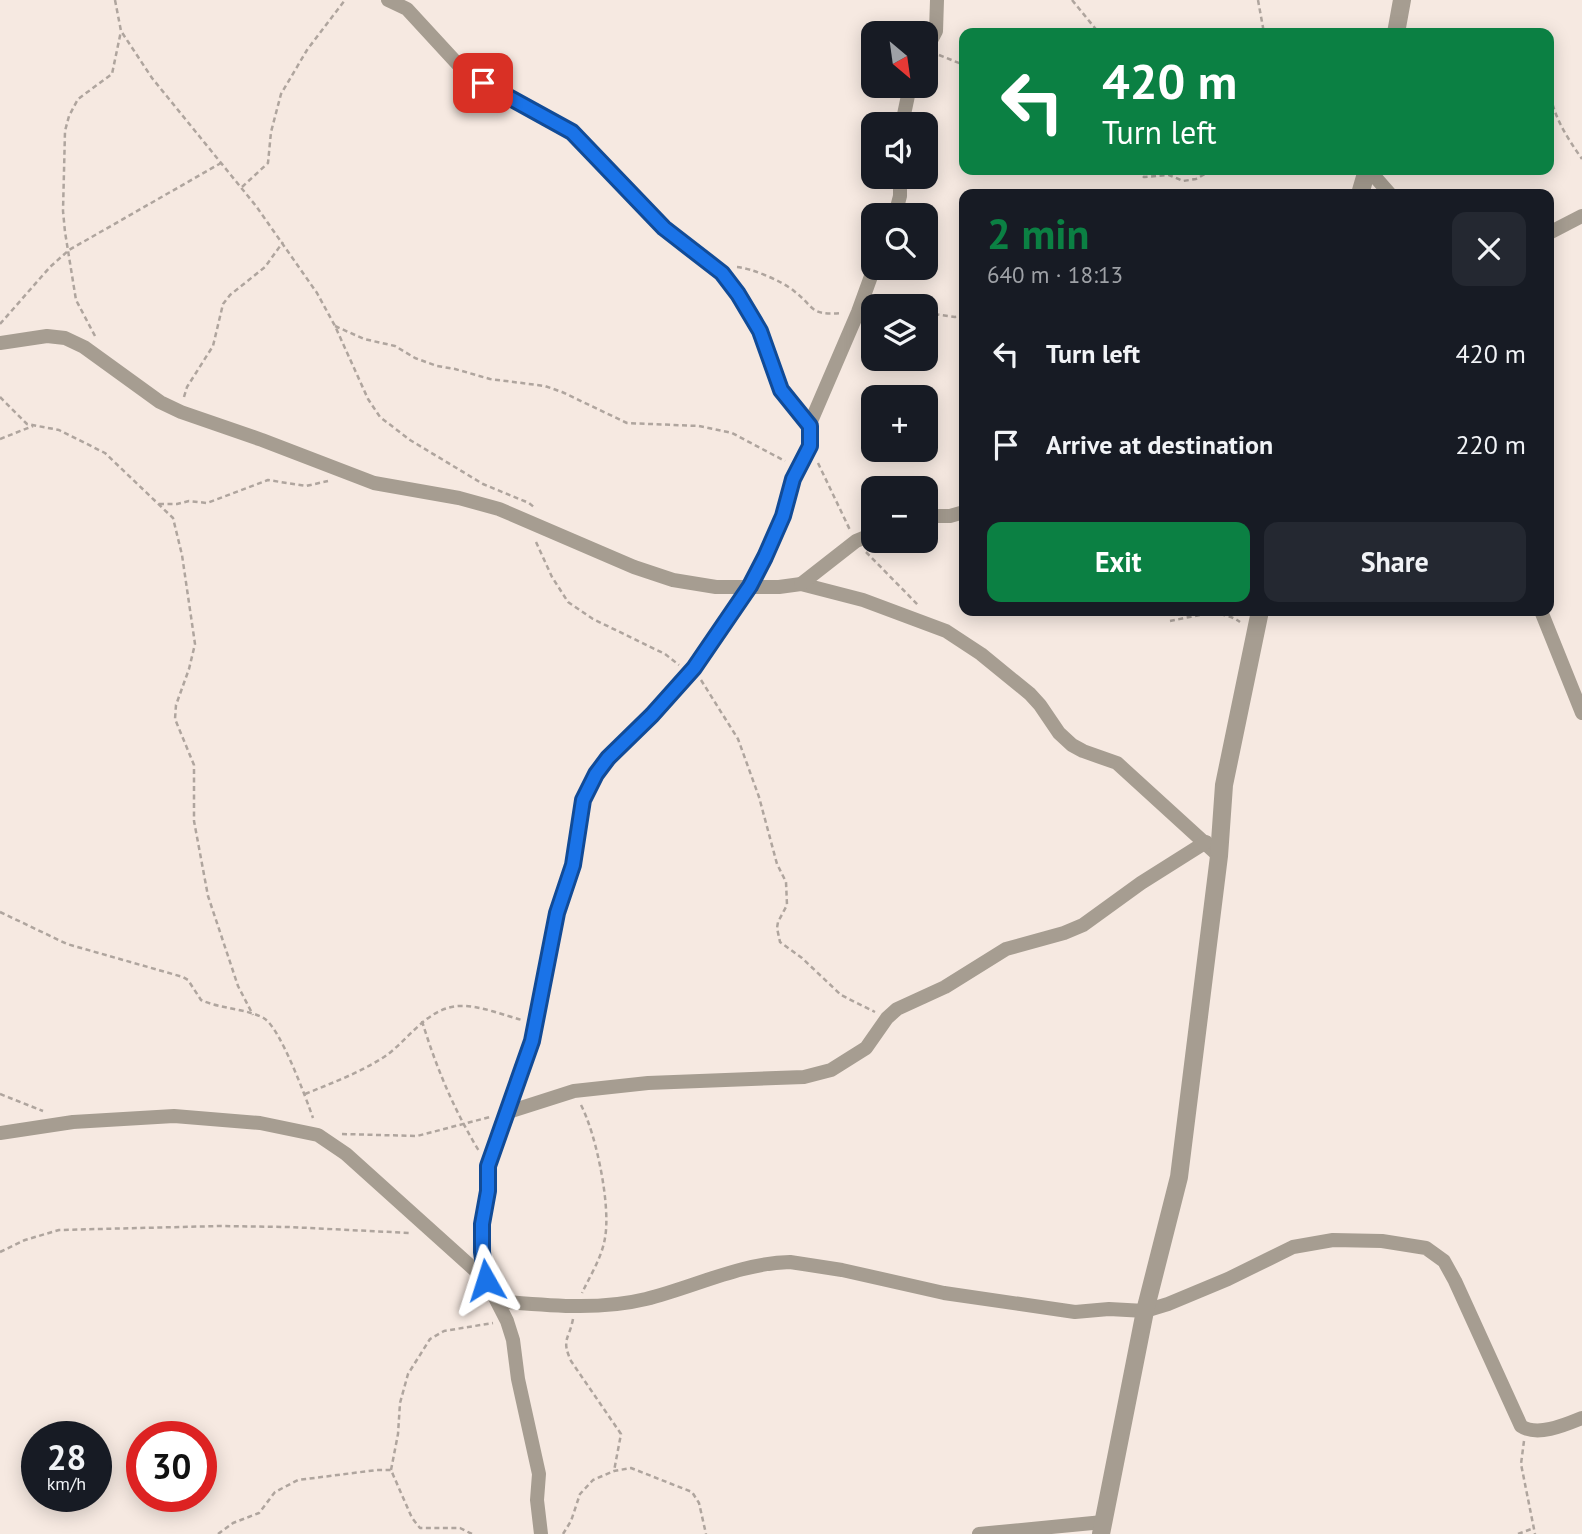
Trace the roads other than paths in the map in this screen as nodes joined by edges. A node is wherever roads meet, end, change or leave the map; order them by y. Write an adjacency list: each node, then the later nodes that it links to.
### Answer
1 (388, 0): 12 (street)
2 (937, 0): 4 (street)
3 (1402, 0): 5 (street)
4 (936, 21)
5 (1397, 28)
6 (1373, 175): 7 (street)
7 (1385, 189)
8 (1582, 216): 9 (street)
9 (1554, 230)
10 (870, 280): 12 (street)
11 (0, 343): 17 (street)
12 (810, 426): 17 (street)
13 (959, 514): 14 (street)
14 (938, 516)
15 (861, 539): 16 (street)
16 (800, 584): 17 (street); 21 (street)
17 (750, 586): 23 (street)
18 (1259, 616): 22 (street)
19 (1543, 616): 20 (street)
20 (1582, 713)
21 (1206, 842): 22 (street); 23 (street)
22 (1219, 856): 27 (street)
23 (508, 1112): 25 (street)
24 (0, 1133): 25 (street)
25 (486, 1280): 26 (street)
26 (497, 1301): 27 (street); 31 (street)
27 (1145, 1311): 28 (street); 29 (street)
28 (1582, 1418)
29 (1102, 1528): 30 (street)
30 (1000, 1533): 32 (street)
31 (541, 1534)
32 (979, 1534)

